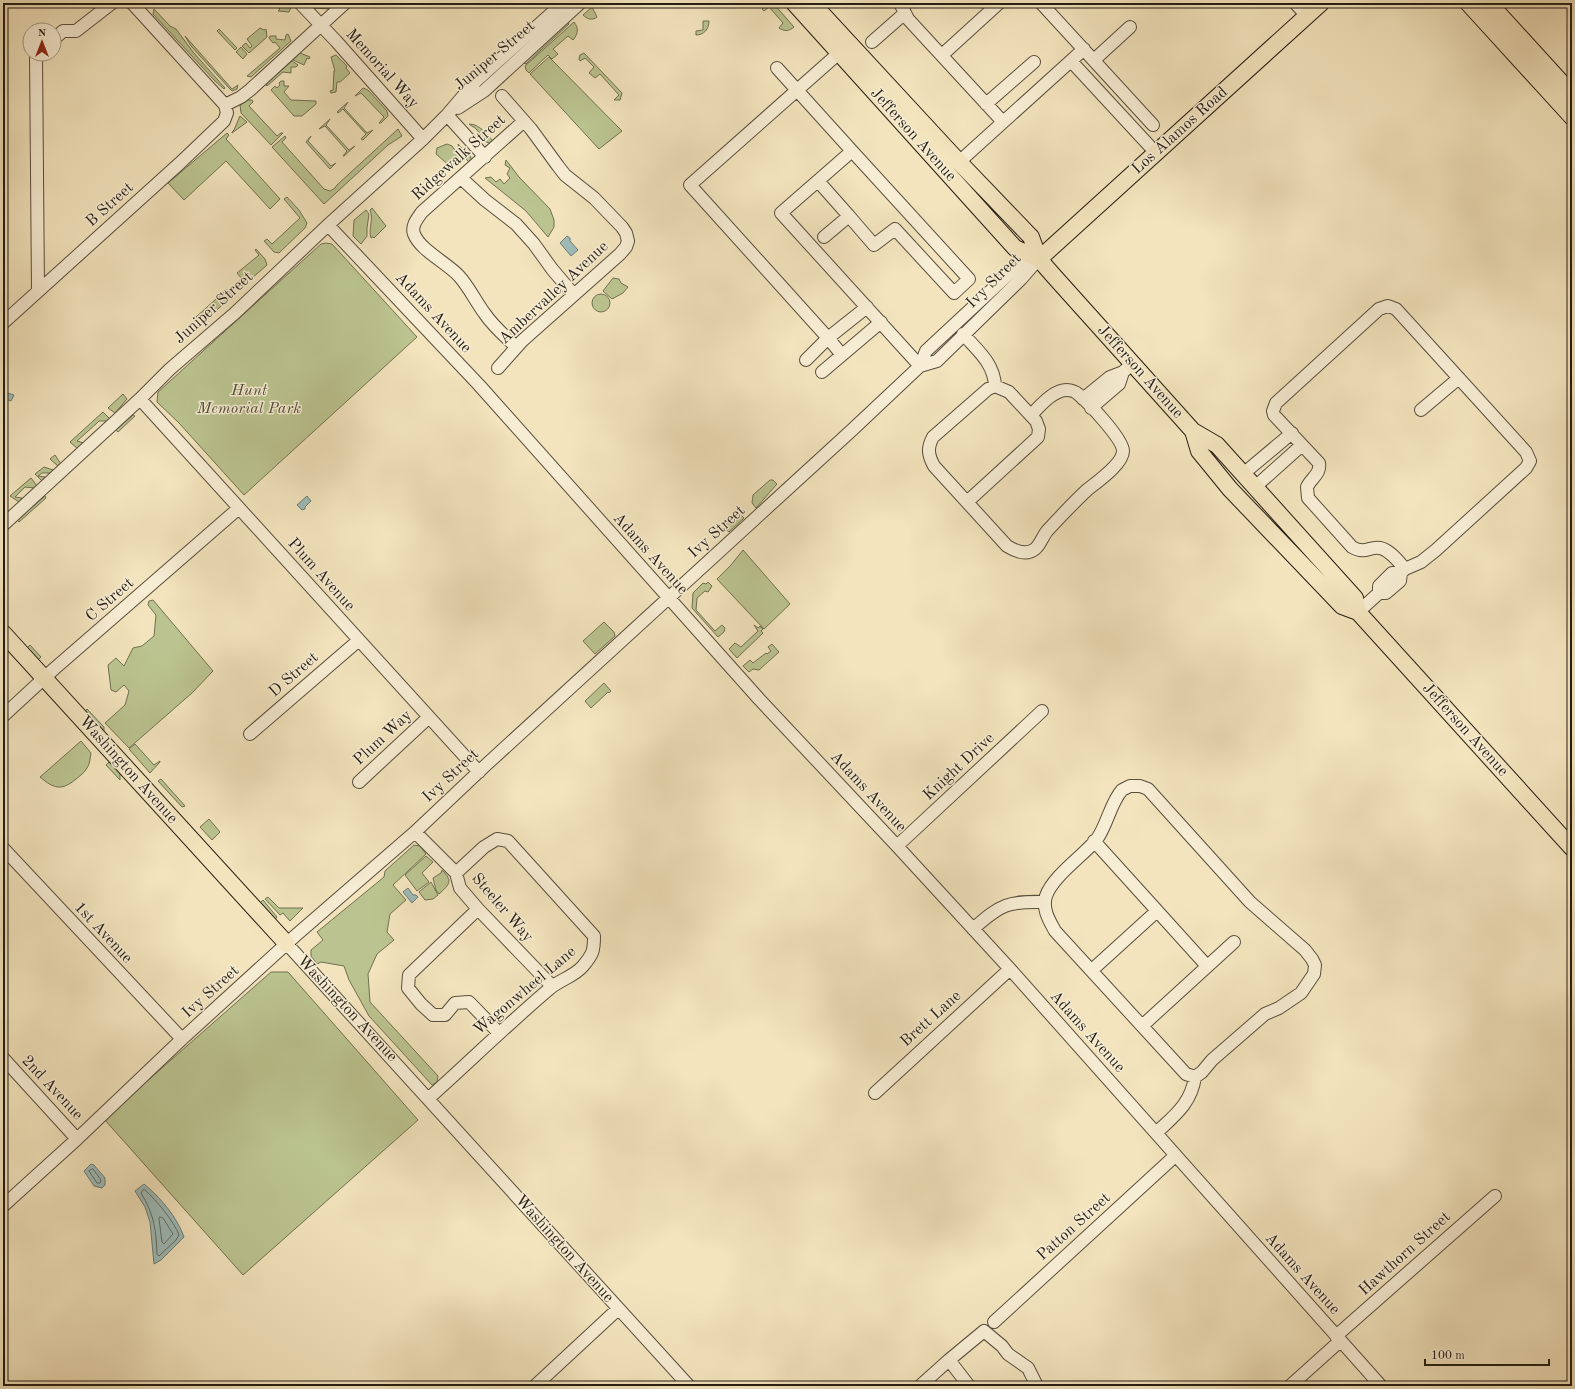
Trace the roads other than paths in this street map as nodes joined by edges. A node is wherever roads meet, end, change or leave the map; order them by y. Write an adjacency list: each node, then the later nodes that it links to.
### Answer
1 (112, 3): 21 (street)
2 (132, 3): 35 (street)
3 (300, 3): 18 (street, Memorial Way)
4 (345, 3): 18 (street)
5 (563, 3): 36 (street, Juniper Street)
6 (580, 3): 36 (street, Juniper Street)
7 (794, 3): 17 (main road, Jefferson Avenue)
8 (812, 3): 20 (main road, Jefferson Avenue)
9 (999, 3): 25 (street)
10 (1041, 3): 23 (street)
11 (1295, 3): 16 (street)
12 (1321, 3): 16 (main road, Los Alamos Road)
13 (1468, 3): 37 (main road)
14 (1489, 3): 32 (main road)
15 (903, 8): 22 (street); 25 (street)
16 (1307, 16): 43 (main road, Los Alamos Road)
17 (808, 18): 20 (main road); 24 (main road, Jefferson Avenue)
18 (321, 25): 35 (street); 41 (street, Memorial Way)
19 (1130, 27): 26 (street)
20 (837, 30): 45 (main road, Jefferson Avenue)
21 (62, 32)
22 (872, 42)
23 (1084, 49): 26 (street); 27 (street)
24 (839, 52): 31 (street); 51 (main road, Jefferson Avenue)
25 (942, 55): 34 (street)
26 (1094, 60): 40 (street)
27 (1071, 61): 39 (street); 40 (street)
28 (36, 62): 52 (street)
29 (1034, 62): 34 (street)
30 (777, 68): 31 (street)
31 (796, 90): 42 (street); 58 (street)
32 (1572, 94)
33 (502, 96): 38 (street, Ambervalley Avenue)
34 (986, 104): 39 (street)
35 (225, 105): 52 (street, B Street)
36 (448, 115): 41 (street, Juniper Street); 44 (street)
37 (1572, 117)
38 (524, 121): 44 (street, Ridgewalk Street); 53 (street, Ambervalley Avenue)
39 (1003, 122): 45 (street)
40 (1134, 129): 43 (street)
41 (423, 139): 49 (street, Juniper Street)
42 (852, 151): 47 (street); 48 (street)
43 (1156, 153): 51 (main road, Los Alamos Road)
44 (485, 156): 46 (street, Ridgewalk Street)
45 (959, 162): 51 (main road, Jefferson Avenue)
46 (461, 178): 53 (street); 59 (street, Ridgewalk Street)
47 (818, 181): 48 (street); 54 (street)
48 (849, 216): 50 (street)
49 (328, 225): 68 (street, Juniper Street); 85 (street, Adams Avenue)
50 (824, 237)
51 (1039, 259): 57 (street, Ivy Street); 62 (street, Ivy Street); 64 (main road, Jefferson Avenue)
52 (38, 291): 56 (street, B Street)
53 (574, 295): 59 (street, Ambervalley Avenue)
54 (867, 307): 55 (street); 58 (street)
55 (881, 322): 60 (street); 62 (street)
56 (3, 323)
57 (963, 334): 62 (street, Ivy Street); 67 (street)
58 (828, 338): 60 (street); 61 (street)
59 (516, 347): 63 (street, Ambervalley Avenue)
60 (842, 355): 65 (street)
61 (806, 360)
62 (920, 366): 85 (street, Ivy Street)
63 (498, 368)
64 (1128, 368): 69 (street); 72 (main road, Jefferson Avenue)
65 (822, 372)
66 (1459, 378): 70 (street); 73 (street); 84 (street)
67 (995, 386): 71 (street); 80 (street)
68 (140, 399): 81 (street, Plum Avenue); 83 (street, Juniper Street)
69 (1087, 404): 71 (street); 80 (street)
70 (1421, 410)
71 (1031, 415): 80 (street)
72 (1193, 431): 77 (main road, Jefferson Avenue); 79 (main road, Jefferson Avenue)
73 (1292, 433): 74 (street); 75 (street)
74 (1302, 445): 76 (street); 84 (street)
75 (1275, 448): 76 (street); 77 (street)
76 (1285, 460): 78 (street)
77 (1243, 474): 78 (main road, Jefferson Avenue)
78 (1255, 487): 82 (main road, Jefferson Avenue)
79 (1230, 489): 82 (main road); 86 (main road, Jefferson Avenue)
80 (967, 502)
81 (239, 508): 88 (street, Plum Avenue); 89 (street, C Street)
82 (1280, 515): 86 (main road, Jefferson Avenue)
83 (3, 525)
84 (1403, 570): 86 (street)
85 (668, 598): 94 (street, Ivy Street); 98 (street, Adams Avenue)
86 (1358, 612): 100 (main road, Jefferson Avenue)
87 (3, 633): 89 (main road, Washington Avenue)
88 (358, 640): 92 (street, Plum Avenue); 93 (street, D Street)
89 (44, 678): 91 (street, C Street); 107 (main road, Washington Avenue)
90 (1042, 711): 98 (street, Knight Drive)
91 (3, 716)
92 (429, 717): 94 (street, Plum Avenue); 95 (street, Plum Way)
93 (250, 734)
94 (479, 772): 96 (street, Ivy Street)
95 (359, 782)
96 (415, 832): 101 (street, Steeler Way); 107 (street, Ivy Street)
97 (1094, 842): 102 (street); 104 (street); 116 (street)
98 (897, 846): 105 (street, Adams Avenue)
99 (3, 848): 114 (street, 1st Avenue)
100 (1572, 848)
101 (456, 873): 103 (street, Steeler Way); 111 (street, Wagonwheel Lane)
102 (1045, 902): 105 (street); 110 (street)
103 (478, 909): 111 (street, Steeler Way); 113 (street)
104 (1157, 911): 108 (street); 110 (street)
105 (973, 929): 109 (street, Adams Avenue)
106 (1234, 942): 108 (street)
107 (287, 944): 114 (street, Ivy Street); 118 (street, Washington Avenue)
108 (1207, 966): 112 (street)
109 (1010, 969): 117 (street, Brett Lane); 119 (street, Adams Avenue)
110 (1092, 970): 112 (street)
111 (552, 986): 113 (street, Wagonwheel Lane)
112 (1142, 1026): 116 (street)
113 (499, 1033): 118 (street, Wagonwheel Lane)
114 (182, 1039): 120 (street, Ivy Street)
115 (3, 1058): 120 (street, 2nd Avenue)
116 (1195, 1077): 119 (street)
117 (875, 1093)
118 (429, 1098): 124 (street, Washington Avenue)
119 (1156, 1133): 121 (street, Adams Avenue)
120 (77, 1139): 123 (street, Ivy Street)
121 (1176, 1156): 125 (street, Patton Street); 126 (street, Adams Avenue)
122 (1495, 1196): 126 (street, Hawthorn Street)
123 (3, 1206)
124 (618, 1309): 128 (street); 129 (street, Washington Avenue)
125 (994, 1322)
126 (1338, 1339): 133 (street, Hawthorn Street); 134 (street, Adams Avenue)
127 (949, 1360): 130 (street); 131 (street); 132 (street)
128 (534, 1386)
129 (689, 1386)
130 (920, 1386)
131 (969, 1386)
132 (1037, 1386)
133 (1290, 1386)
134 (1381, 1386)

